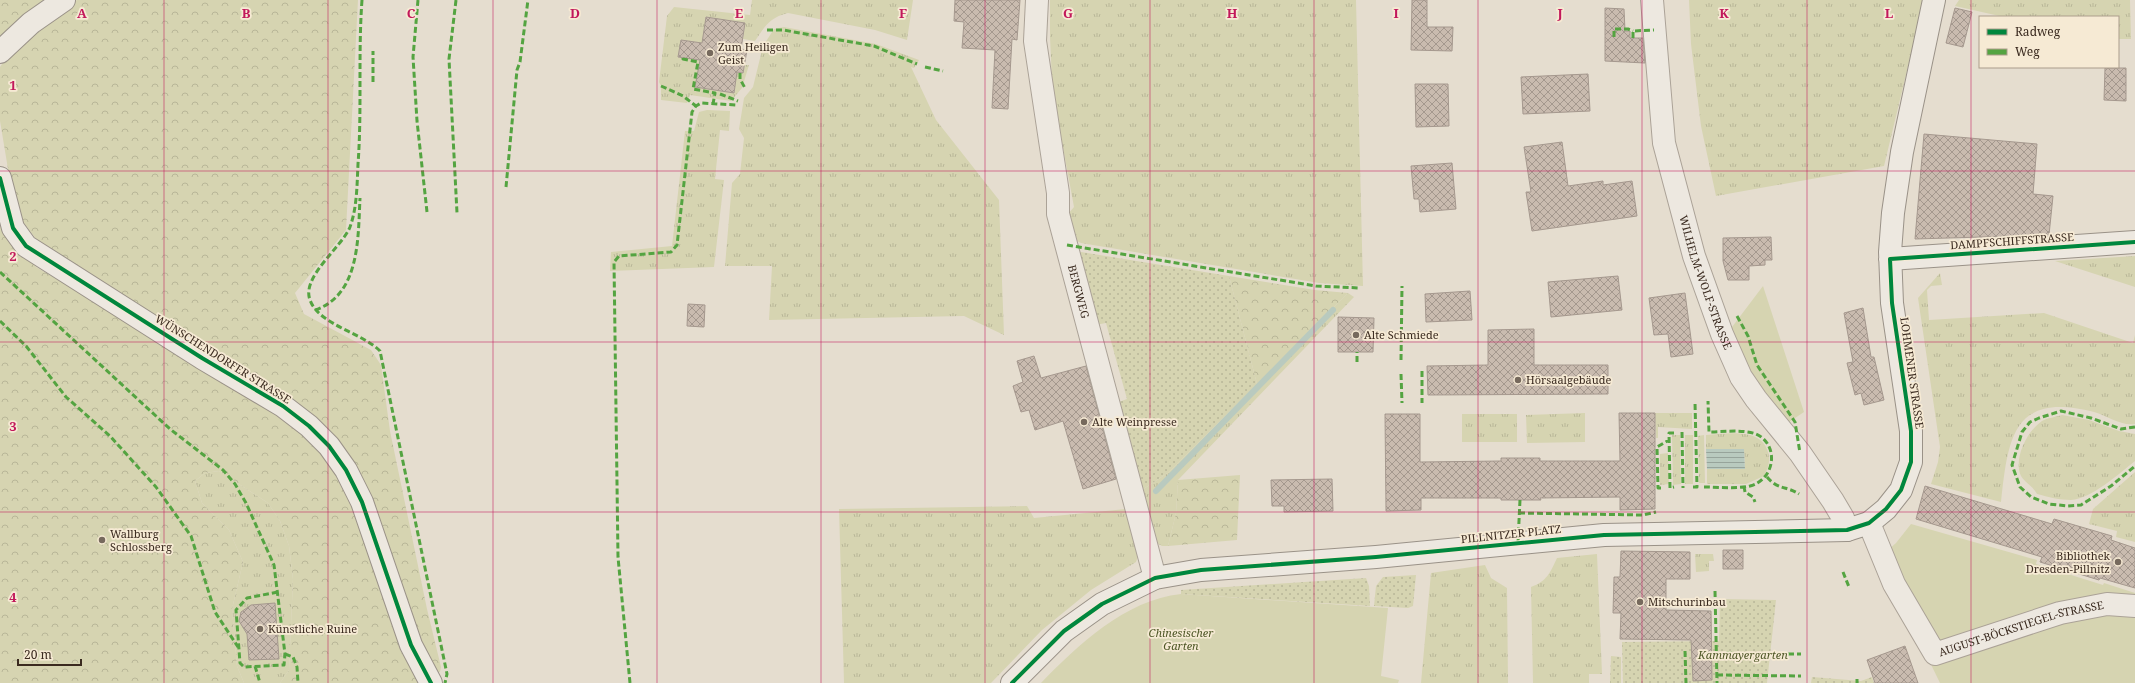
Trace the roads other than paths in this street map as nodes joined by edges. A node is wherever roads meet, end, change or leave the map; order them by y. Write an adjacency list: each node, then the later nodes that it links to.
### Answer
1 (64, 0): 5 (street)
2 (1037, 0): 11 (street, BERGWEG)
3 (1652, 0): 10 (street, WILHELM-WOLF-STRASSE)
4 (1934, 0): 8 (street, LOHMENER STRASSE)
5 (0, 52)
6 (0, 178): 13 (street, WÜNSCHENDORFER STRASSE)
7 (2135, 242): 8 (street, DAMPFSCHIFFSTRASSE)
8 (1890, 259): 9 (street, LOHMENER STRASSE)
9 (1869, 523): 10 (street, PILLNITZER PLATZ); 12 (street, AUGUST-BÖCKSTIEGEL-STRASSE)
10 (1847, 530): 11 (street, PILLNITZER PLATZ)
11 (1156, 578): 14 (street)
12 (2135, 606)
13 (431, 683)
14 (1012, 683)

